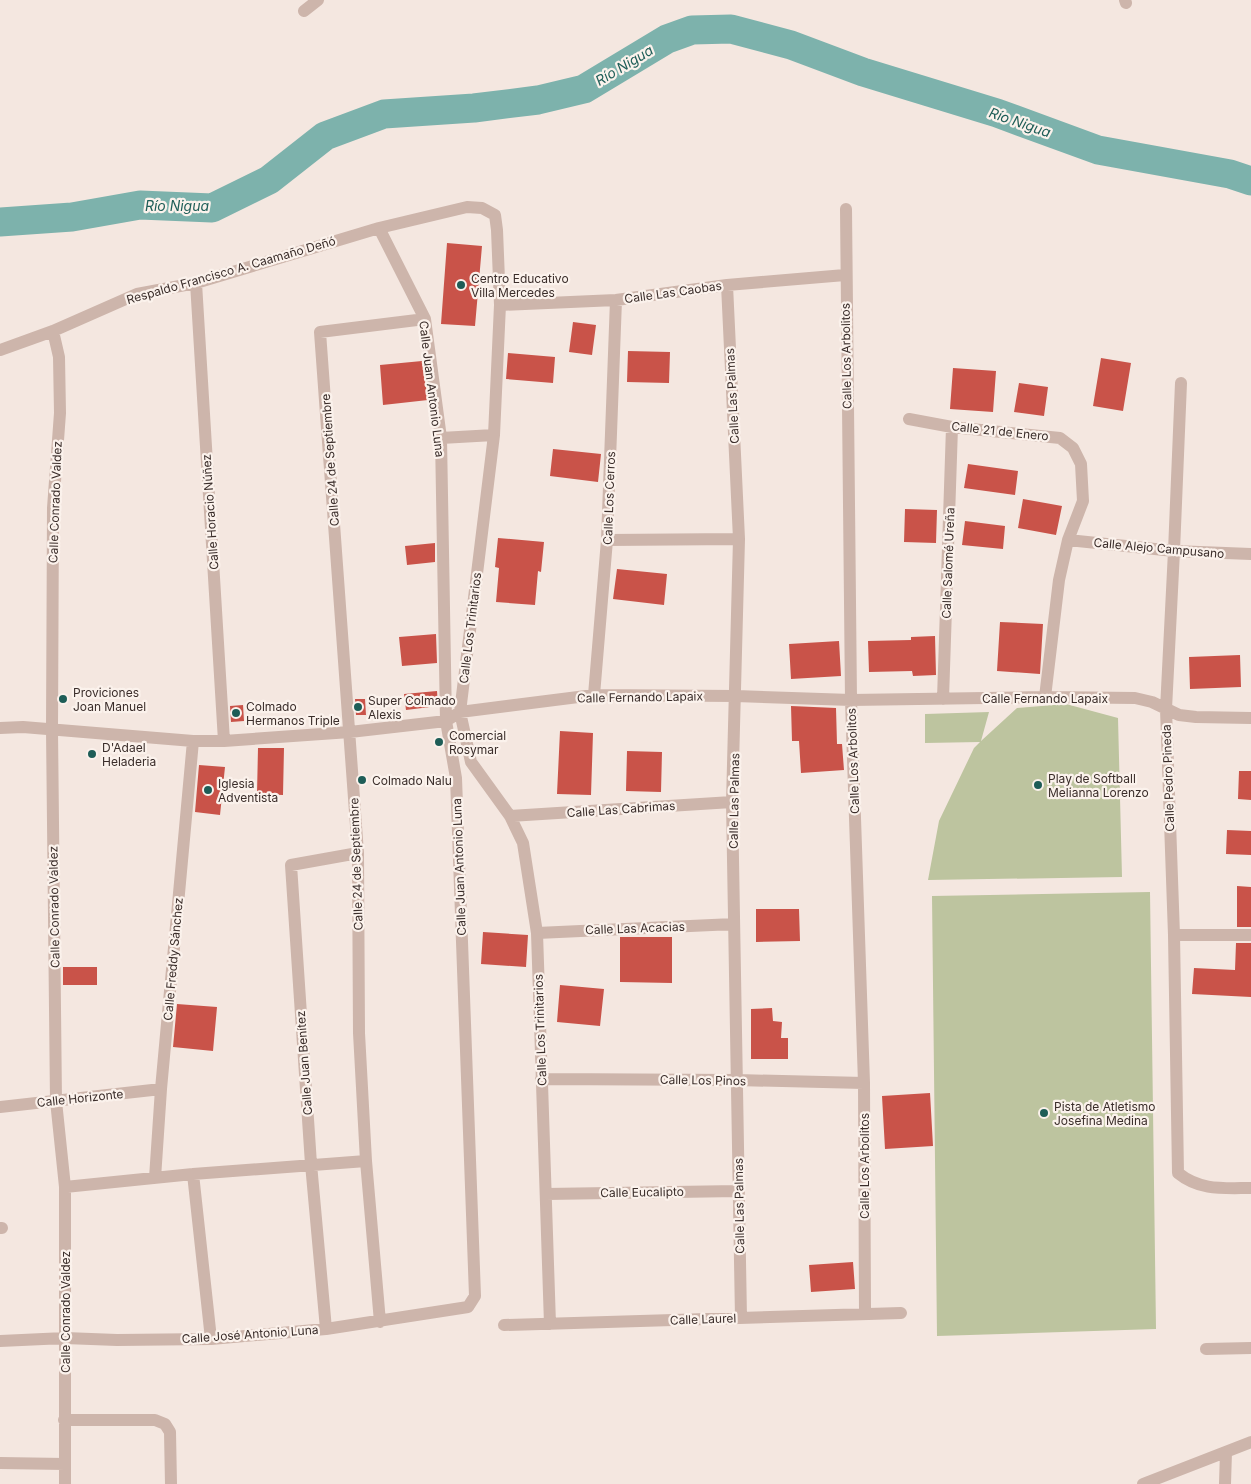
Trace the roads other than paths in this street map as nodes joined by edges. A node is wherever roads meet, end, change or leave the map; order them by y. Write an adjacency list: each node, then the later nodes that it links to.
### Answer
1 (318, 0): 2 (street)
2 (304, 11)
3 (846, 209): 6 (street, Calle Los Arbolitos)
4 (494, 215): 5 (street, Respaldo Francisco A. Caamaño Deñó); 10 (street, Calle Los Trinitarios)
5 (380, 228): 7 (street, Respaldo Francisco A. Caamaño Deñó); 11 (street, Calle Juan Antonio Luna)
6 (845, 276): 8 (street, Calle Las Caobas); 28 (street, Calle Los Arbolitos)
7 (196, 283): 12 (street, Respaldo Francisco A. Caamaño Deñó); 37 (street, Calle Horacio Núñez)
8 (727, 285): 9 (street, Calle Las Caobas); 19 (street, Calle Las Palmas)
9 (616, 300): 10 (street, Calle Las Caobas); 20 (street, Calle Los Cerros)
10 (500, 305): 17 (street, Calle Los Trinitarios)
11 (425, 319): 18 (street, Calle Juan Antonio Luna); 35 (street, Calle 24 de Septiembre)
12 (53, 330): 13 (street, Respaldo Francisco A. Caamaño Deñó); 34 (street, Calle Conrado Valdez)
13 (0, 350)
14 (1180, 383): 22 (street, Calle Pedro Pineda)
15 (909, 418): 16 (street, Calle 21 de Enero)
16 (952, 426): 21 (street, Calle 21 de Enero); 27 (street, Calle Salomé Ureña)
17 (494, 435): 18 (street); 30 (street, Calle Los Trinitarios)
18 (441, 438): 32 (street, Calle Juan Antonio Luna)
19 (739, 539): 20 (street); 25 (street, Calle Las Palmas)
20 (608, 540): 24 (street, Calle Los Cerros)
21 (1068, 540): 22 (street, Calle Alejo Campusano); 26 (street, Calle 21 de Enero)
22 (1174, 551): 23 (street, Calle Alejo Campusano); 29 (street, Calle Pedro Pineda)
23 (1251, 554)
24 (594, 695): 25 (street, Calle Fernando Lapaix); 30 (street, Calle Fernando Lapaix)
25 (736, 696): 28 (street, Calle Fernando Lapaix); 38 (street, Calle Las Palmas)
26 (1045, 697): 27 (street, Calle Fernando Lapaix); 29 (street, Calle Fernando Lapaix)
27 (943, 699): 28 (street, Calle Fernando Lapaix)
28 (851, 700): 47 (street, Calle Los Arbolitos)
29 (1166, 708): 31 (street, Calle Fernando Lapaix); 43 (street, Calle Pedro Pineda)
30 (460, 712): 32 (street, Calle Fernando Lapaix); 39 (street, Calle Los Trinitarios)
31 (1251, 718)
32 (446, 721): 35 (street, Calle Fernando Lapaix); 59 (street, Calle Juan Antonio Luna)
33 (0, 728): 34 (street, Calle Fernando Lapaix)
34 (52, 730): 36 (street, Calle Fernando Lapaix); 49 (street, Calle Conrado Valdez)
35 (350, 732): 37 (street, Calle Fernando Lapaix); 40 (street, Calle 24 de Septiembre)
36 (192, 741): 37 (street, Calle Fernando Lapaix); 48 (street, Calle Freddy Sánchez)
37 (224, 741)
38 (732, 802): 39 (street, Calle Las Cabrimas); 41 (street, Calle Las Palmas)
39 (510, 816): 42 (street, Calle Los Trinitarios)
40 (358, 853): 51 (street, Calle 24 de Septiembre); 52 (street, Calle Juan Benítez)
41 (734, 924): 42 (street, Calle Las Acacias); 46 (street, Calle Las Palmas)
42 (536, 933): 45 (street, Calle Los Trinitarios)
43 (1174, 935): 44 (street); 56 (street, Calle Pedro Pineda)
44 (1251, 935)
45 (541, 1079): 46 (street, Calle Los Pinos); 58 (street, Calle Los Trinitarios)
46 (736, 1080): 47 (street, Calle Los Pinos); 57 (street, Calle Las Palmas)
47 (864, 1084): 61 (street, Calle Los Arbolitos)
48 (161, 1089): 49 (street, Calle Horizonte); 54 (street, Calle Freddy Sánchez)
49 (56, 1101): 50 (street, Calle Horizonte); 55 (street, Calle Conrado Valdez)
50 (0, 1107)
51 (366, 1161): 52 (street); 63 (street, Calle 24 de Septiembre)
52 (311, 1164): 53 (street); 66 (street, Calle Juan Benítez)
53 (193, 1174): 54 (street); 68 (street)
54 (155, 1178): 55 (street)
55 (65, 1187): 67 (street, Calle Conrado Valdez)
56 (1251, 1188)
57 (738, 1191): 58 (street, Calle Eucalipto); 62 (street, Calle Las Palmas)
58 (546, 1194): 64 (street, Calle Los Trinitarios)
59 (468, 1307): 63 (street, Calle José Antonio Luna)
60 (901, 1313): 61 (street, Calle Laurel)
61 (865, 1314): 62 (street, Calle Laurel)
62 (742, 1318): 64 (street, Calle Laurel)
63 (380, 1322): 66 (street, Calle José Antonio Luna)
64 (550, 1324): 65 (street, Calle Laurel)
65 (504, 1325)
66 (326, 1329): 68 (street, Calle José Antonio Luna)
67 (65, 1338): 68 (street, Calle José Antonio Luna); 69 (street, Calle José Antonio Luna); 72 (street, Calle Conrado Valdez)
68 (211, 1340)
69 (0, 1341)
70 (1251, 1348): 71 (street)
71 (1206, 1349)
72 (64, 1420): 76 (street, Calle Conrado Valdez); 78 (street)
73 (1251, 1442): 74 (street)
74 (1226, 1452): 79 (street); 80 (street)
75 (0, 1463): 76 (street)
76 (66, 1464): 77 (street, Calle Conrado Valdez)
77 (65, 1484)
78 (171, 1484)
79 (1143, 1484)
80 (1225, 1484)

